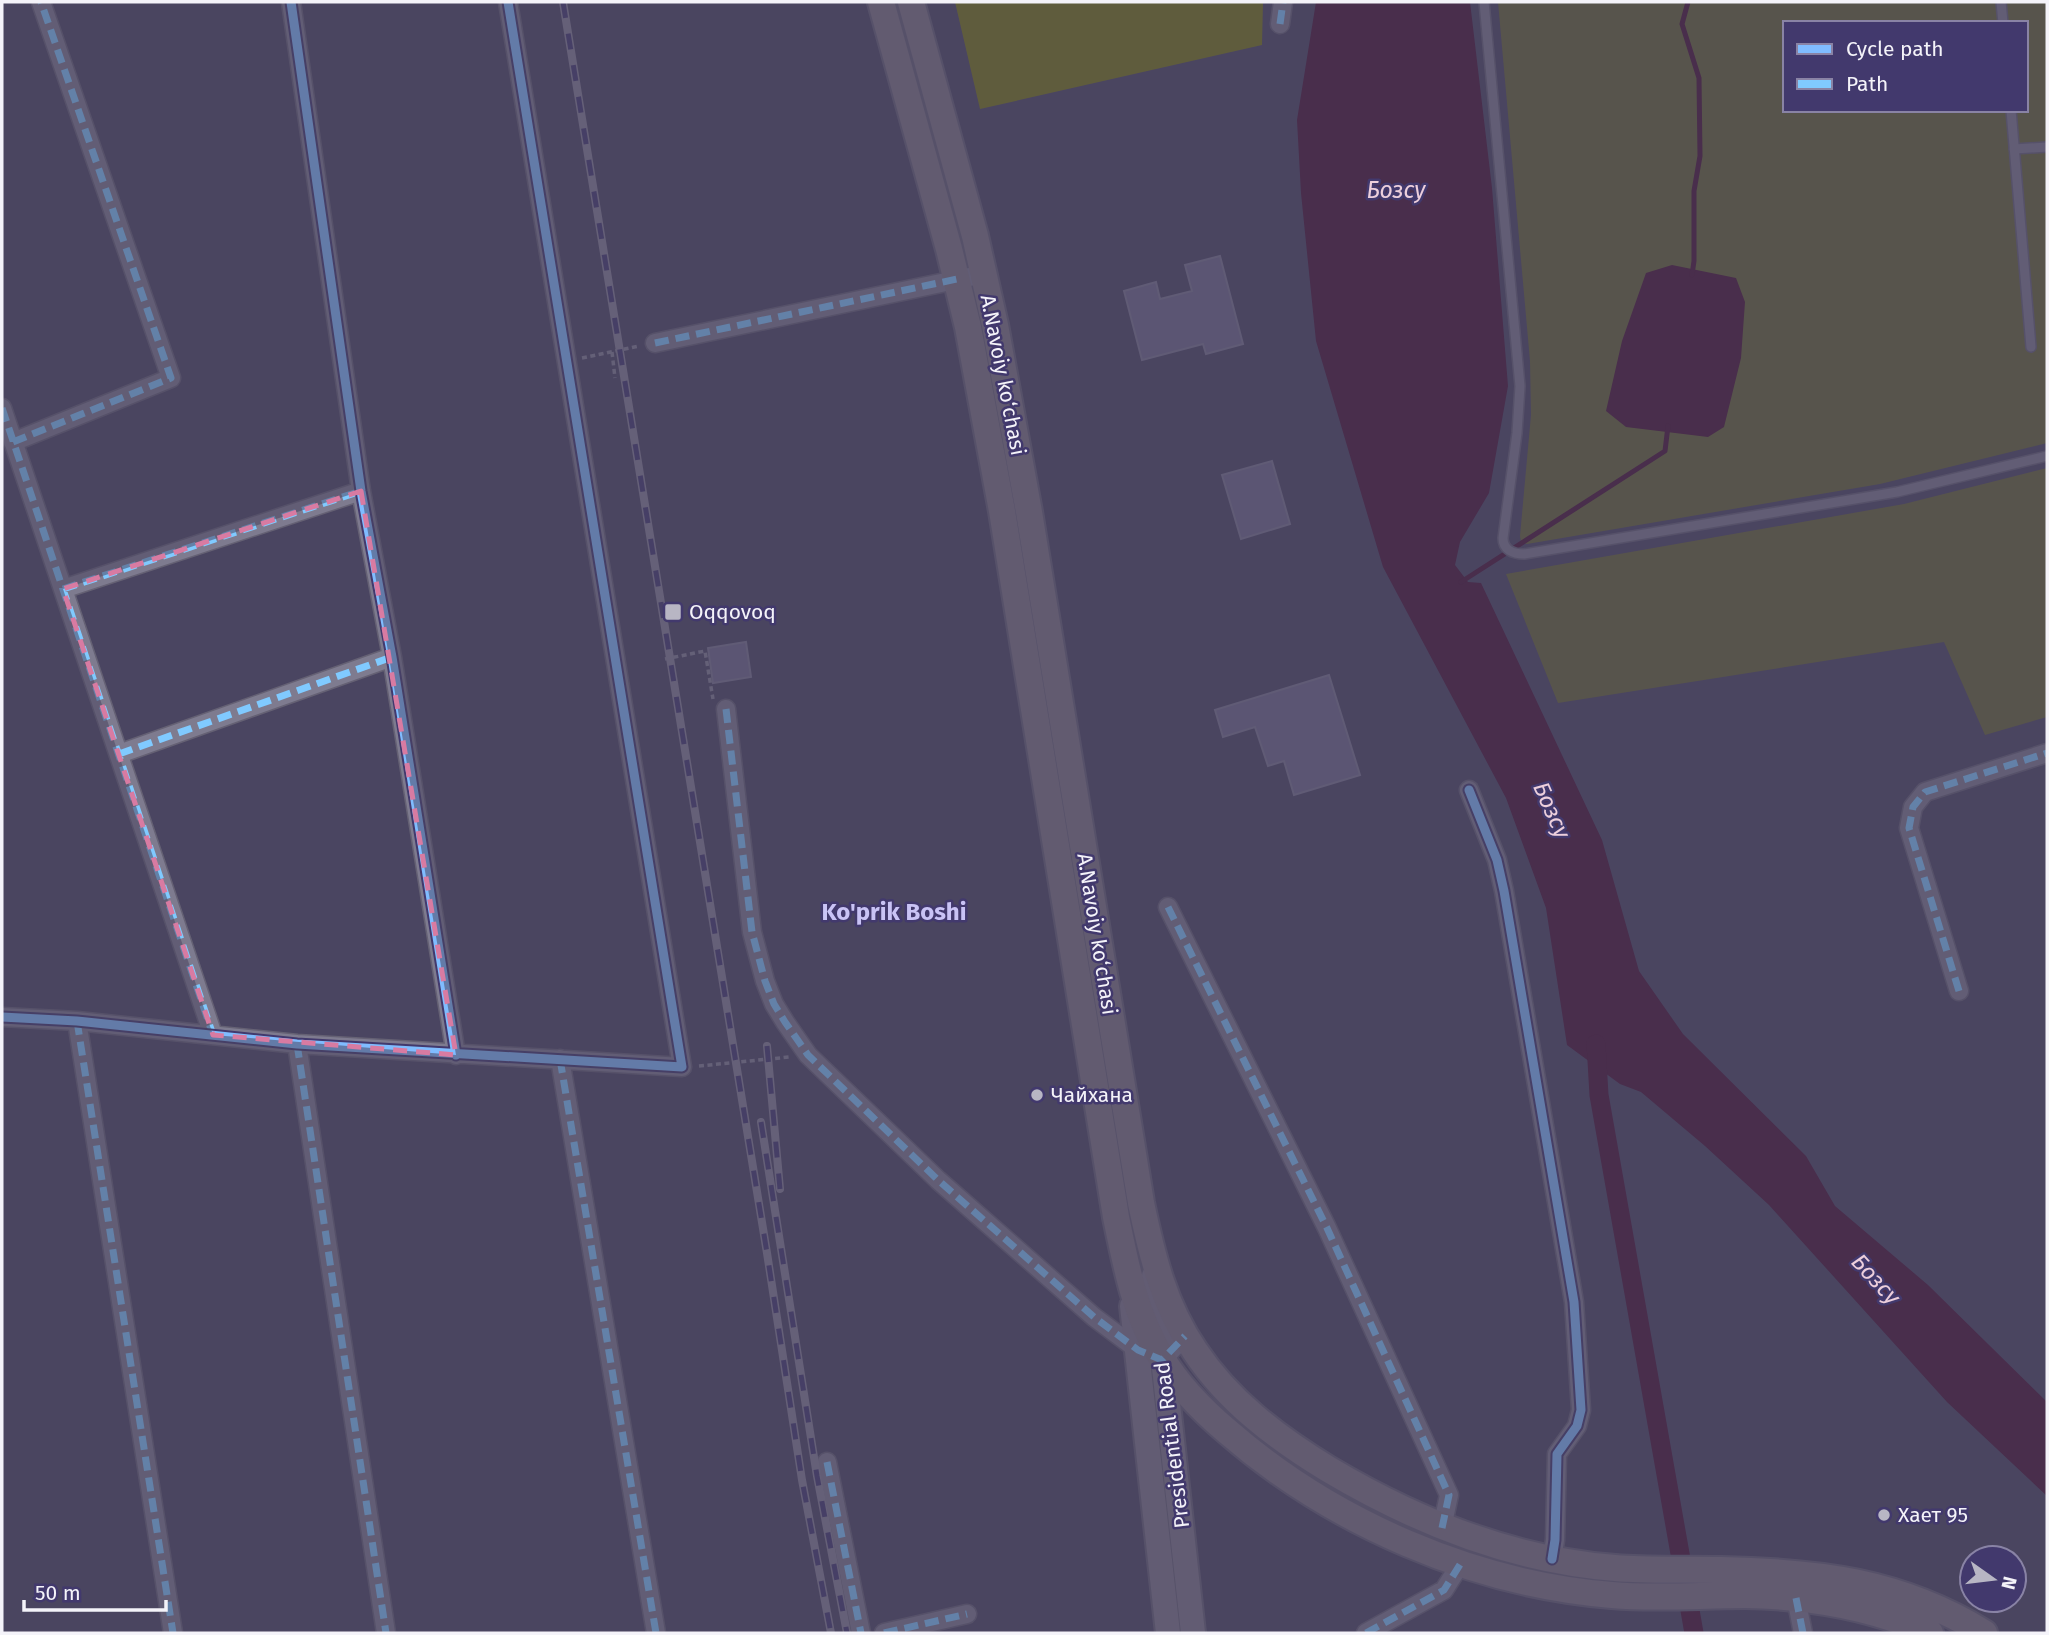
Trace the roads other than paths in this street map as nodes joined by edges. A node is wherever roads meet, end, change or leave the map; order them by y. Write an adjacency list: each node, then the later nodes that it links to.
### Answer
1 (41, 2): 23 (street)
2 (291, 2): 25 (street)
3 (508, 2): 39 (street)
4 (881, 2): 15 (main road)
5 (911, 2): 14 (main road, A.Navoiy ko‘chasi)
6 (1283, 2): 10 (street)
7 (1484, 2): 24 (lane)
8 (2001, 2): 9 (lane)
9 (2003, 21)
10 (1280, 24)
11 (2011, 112): 13 (lane)
12 (2047, 147): 13 (lane)
13 (2014, 149): 21 (lane)
14 (975, 236): 15 (main road); 16 (main road, A.Navoiy ko‘chasi)
15 (949, 249): 17 (main road)
16 (984, 274): 17 (street); 18 (main road, A.Navoiy ko‘chasi)
17 (957, 279): 19 (main road); 20 (street)
18 (995, 325): 19 (main road); 40 (main road, A.Navoiy ko‘chasi)
19 (968, 327): 41 (main road)
20 (655, 343)
21 (2031, 346)
22 (2, 408): 23 (street)
23 (13, 442): 26 (street)
24 (2047, 456)
25 (362, 491): 26 (street); 27 (street)
26 (63, 589): 30 (street)
27 (392, 657): 30 (street); 38 (street)
28 (726, 709): 43 (street)
29 (2047, 753): 33 (street)
30 (119, 754): 36 (street)
31 (1469, 790): 47 (street)
32 (1168, 907): 46 (street)
33 (1959, 991)
34 (3, 1015): 35 (street)
35 (77, 1021): 36 (street); 52 (street)
36 (213, 1035): 37 (street)
37 (297, 1044): 38 (street); 53 (street)
38 (456, 1055): 39 (street)
39 (560, 1059): 54 (street)
40 (1153, 1256): 42 (main road, A.Navoiy ko‘chasi); 44 (street, Presidential Road)
41 (1127, 1271): 43 (street, Presidential Road); 44 (main road)
42 (1185, 1336): 44 (street); 46 (main road, A.Navoiy ko‘chasi)
43 (1138, 1350): 44 (street); 57 (street, Presidential Road)
44 (1162, 1360): 48 (main road); 58 (street, Presidential Road)
45 (827, 1462): 55 (street)
46 (1442, 1528): 47 (main road, A.Navoiy ko‘chasi)
47 (1552, 1559): 49 (main road, A.Navoiy ko‘chasi)
48 (1461, 1563): 49 (main road); 59 (street)
49 (1718, 1583): 50 (main road); 62 (main road)
50 (1796, 1598): 60 (street); 61 (main road)
51 (967, 1614): 56 (street)
52 (173, 1633)
53 (386, 1633)
54 (656, 1633)
55 (861, 1633)
56 (884, 1633)
57 (1168, 1633)
58 (1193, 1633)
59 (1366, 1633)
60 (1803, 1633)
61 (1930, 1633)
62 (1984, 1633)

